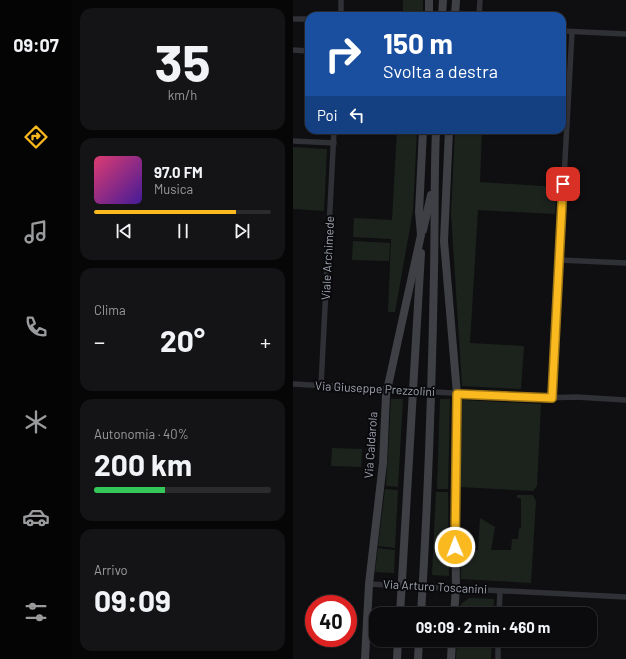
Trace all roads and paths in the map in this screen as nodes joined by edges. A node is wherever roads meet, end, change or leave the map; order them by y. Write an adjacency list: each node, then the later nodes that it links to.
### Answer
1 (341, 0): 6 (street)
2 (429, 0): 7 (street)
3 (443, 0): 8 (street)
4 (456, 0): 9 (street)
5 (480, 0): 10 (street)
6 (341, 12)
7 (429, 12)
8 (442, 12)
9 (455, 12)
10 (479, 12)
11 (293, 19): 12 (street)
12 (305, 20)
13 (566, 31): 14 (street)
14 (572, 32): 15 (street); 27 (street)
15 (626, 34)
16 (293, 50): 17 (street)
17 (305, 51)
18 (335, 134): 23 (street, Viale Archimede)
19 (423, 134): 25 (street, Via Caldarola)
20 (436, 134): 24 (street, Via Caldarola)
21 (449, 134): 26 (street, Via Caldarola)
22 (293, 141): 23 (street)
23 (334, 143): 31 (street, Viale Archimede)
24 (434, 176): 25 (street, Via Caldarola); 29 (street, Via Caldarola)
25 (421, 235): 32 (street, Via Caldarola); 33 (street, Via Caldarola)
26 (444, 241): 29 (street, Via Caldarola); 35 (street, Via Caldarola)
27 (559, 260): 28 (street); 36 (street)
28 (626, 263)
29 (434, 273): 34 (street, Via Caldarola)
30 (293, 384): 31 (street, Via Giuseppe Prezzolini)
31 (321, 386): 32 (street, Via Giuseppe Prezzolini)
32 (387, 389): 33 (street, Via Giuseppe Prezzolini); 38 (street, Via Caldarola)
33 (413, 390): 34 (street, Via Giuseppe Prezzolini); 39 (street, Via Caldarola)
34 (431, 392): 35 (street, Via Giuseppe Prezzolini); 40 (street, Via Caldarola)
35 (457, 394): 36 (street, Via Giuseppe Prezzolini); 41 (street, Via Caldarola)
36 (552, 398): 37 (street, Via Giuseppe Prezzolini)
37 (626, 400)
38 (369, 584): 39 (street, Via Arturo Toscanini); 52 (street, Via Caldarola)
39 (401, 586): 40 (street, Via Arturo Toscanini); 44 (street, Via Caldarola)
40 (423, 588): 41 (street, Via Arturo Toscanini); 45 (street, Via Caldarola)
41 (456, 588): 42 (street, Via Arturo Toscanini); 46 (street, Via Caldarola)
42 (500, 591): 43 (street, Via Arturo Toscanini); 47 (street, Via Arturo Toscanini)
43 (626, 597)
44 (400, 607)
45 (422, 607)
46 (455, 607)
47 (499, 607)
48 (398, 647): 53 (street)
49 (419, 647): 54 (street)
50 (452, 647): 55 (street)
51 (498, 647): 56 (street)
52 (365, 659)
53 (397, 659)
54 (418, 659)
55 (451, 659)
56 (498, 659)

